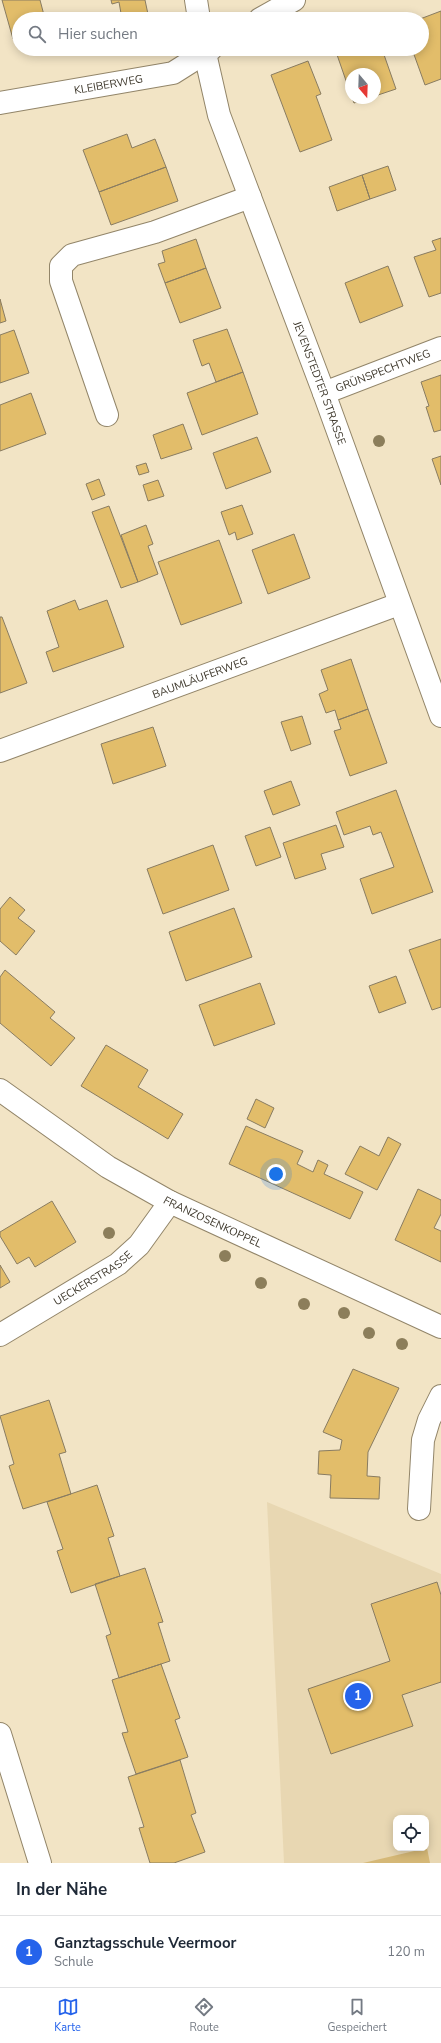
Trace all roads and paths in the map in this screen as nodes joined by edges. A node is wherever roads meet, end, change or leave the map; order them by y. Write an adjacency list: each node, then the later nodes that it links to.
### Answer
1 (196, 0): 3 (street)
2 (294, 0): 4 (street)
3 (199, 12)
4 (273, 12)
5 (198, 56): 7 (street, KLEIBERWEG)
6 (208, 56): 8 (street, JEVENSTEDTER STRASSE)
7 (0, 103)
8 (250, 197): 10 (street, JEVENSTEDTER STRASSE); 11 (street)
9 (441, 348): 10 (street, GRÜNSPECHTWEG)
10 (324, 393): 12 (street, JEVENSTEDTER STRASSE)
11 (107, 415)
12 (399, 604): 13 (street, JEVENSTEDTER STRASSE); 14 (street, BAUMLÄUFERWEG)
13 (441, 716)
14 (0, 751)
15 (0, 1090): 16 (street, FRANZOSENKOPPEL)
16 (170, 1202): 17 (street, FRANZOSENKOPPEL); 18 (street, UECKERSTRASSE)
17 (441, 1327)
18 (0, 1335)
19 (441, 1396): 20 (street)
20 (419, 1509)
21 (0, 1734): 22 (street)
22 (40, 1863)

